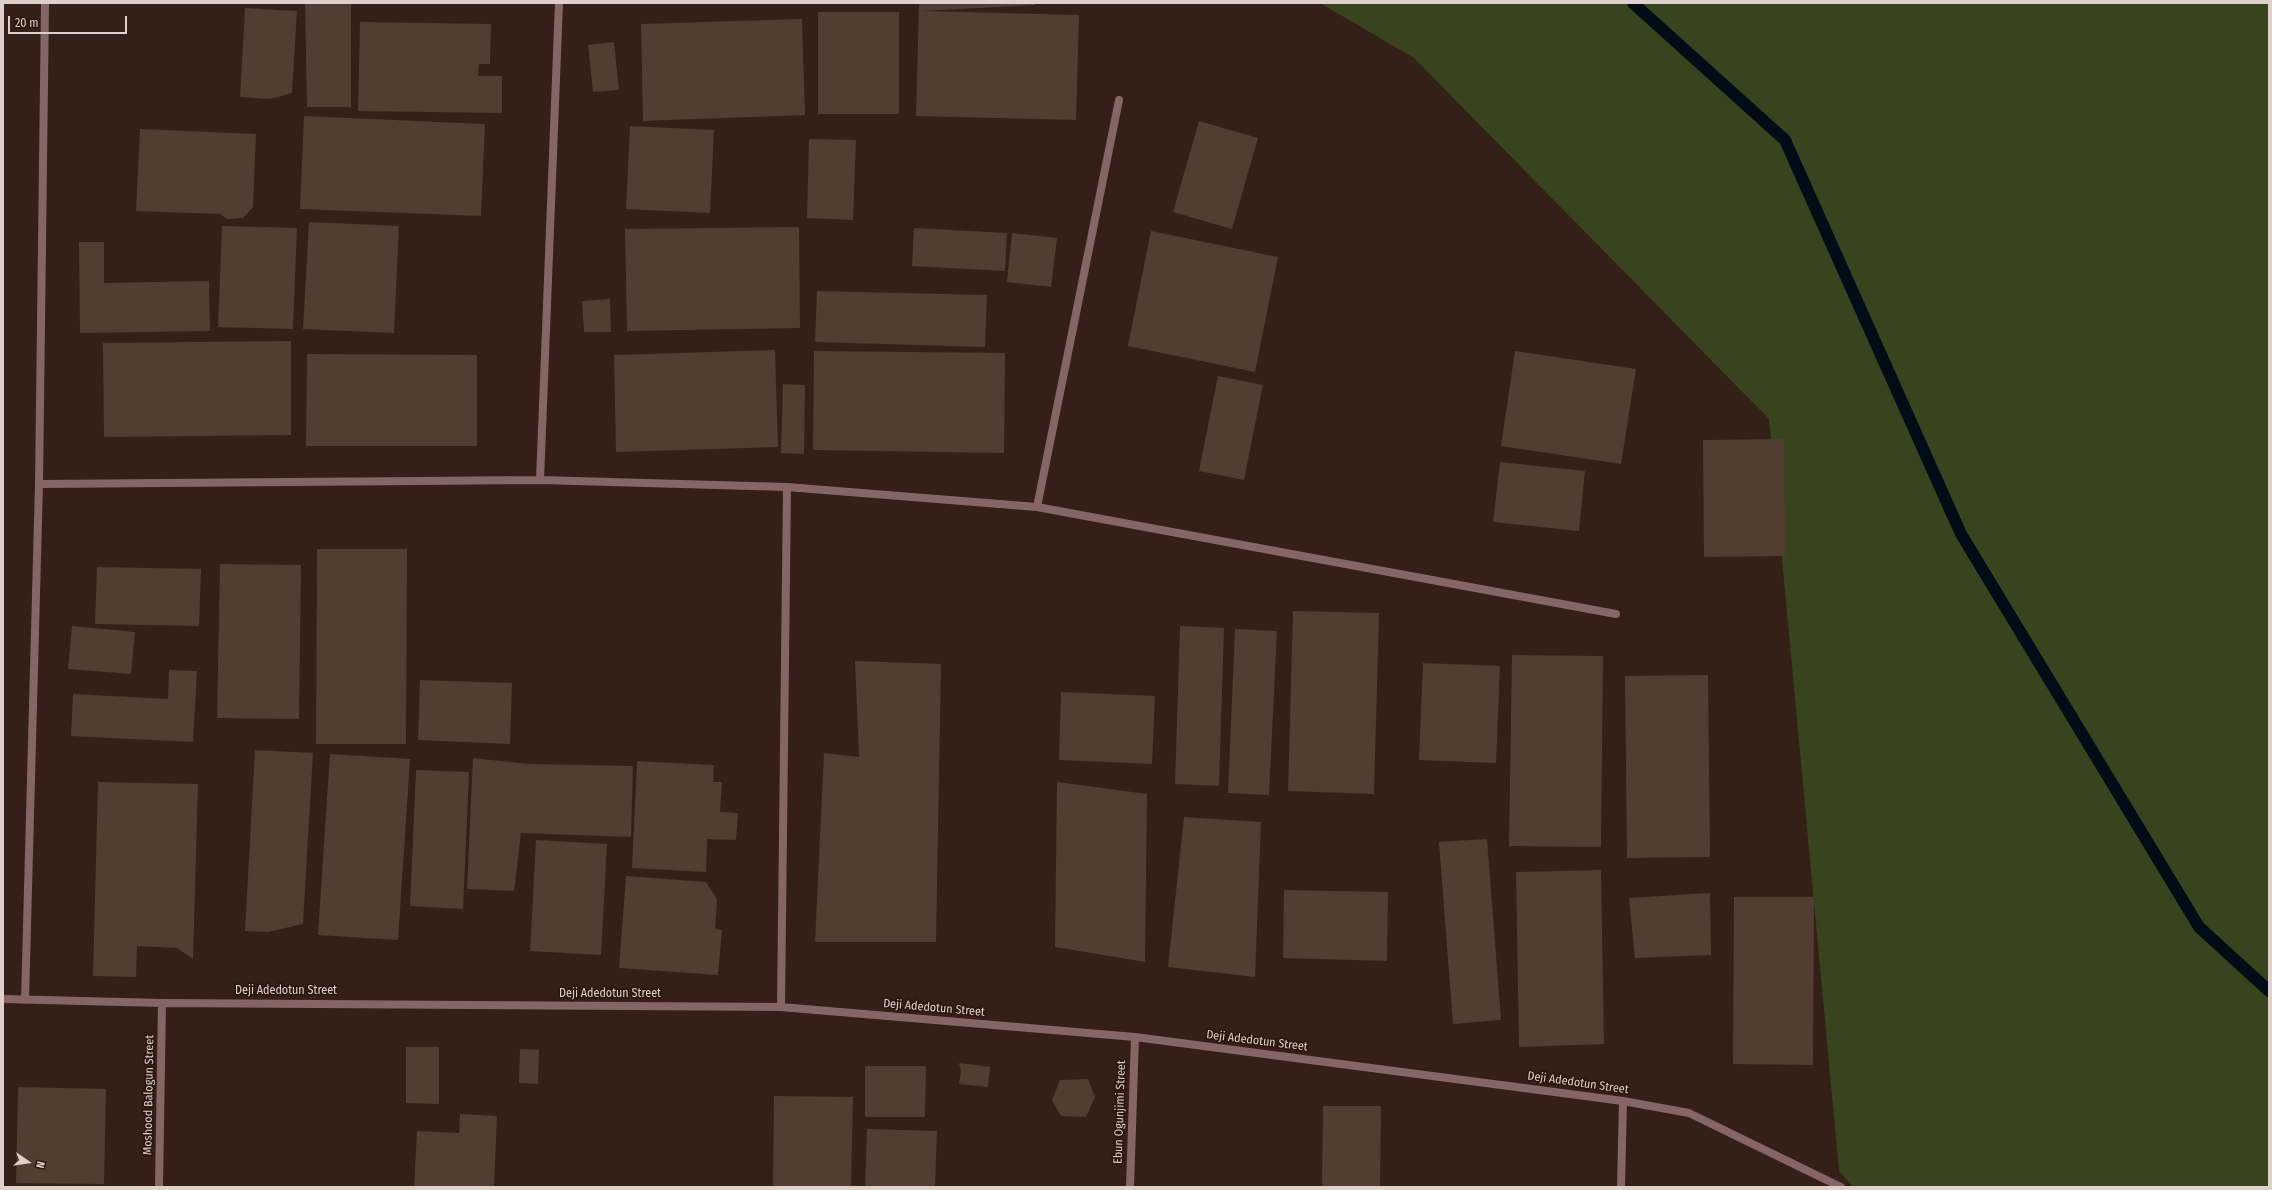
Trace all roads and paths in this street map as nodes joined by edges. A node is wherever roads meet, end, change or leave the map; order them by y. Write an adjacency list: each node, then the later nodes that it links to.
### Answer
1 (45, 3): 5 (street)
2 (559, 3): 4 (street)
3 (1119, 100): 7 (street)
4 (540, 480): 5 (street); 6 (street)
5 (39, 484): 10 (street)
6 (787, 487): 7 (street); 12 (street)
7 (1037, 507): 8 (street)
8 (1616, 614)
9 (3, 999): 10 (street, Deji Adedotun Street)
10 (25, 1000): 11 (street, Deji Adedotun Street)
11 (162, 1003): 12 (street, Deji Adedotun Street); 15 (street, Moshood Balogun Street)
12 (780, 1007): 13 (street, Deji Adedotun Street)
13 (1135, 1037): 14 (street, Deji Adedotun Street); 16 (street, Ebun Ogunjimi Street)
14 (1623, 1101): 17 (street); 18 (street, Deji Adedotun Street)
15 (159, 1187)
16 (1130, 1187)
17 (1622, 1187)
18 (1841, 1187)

